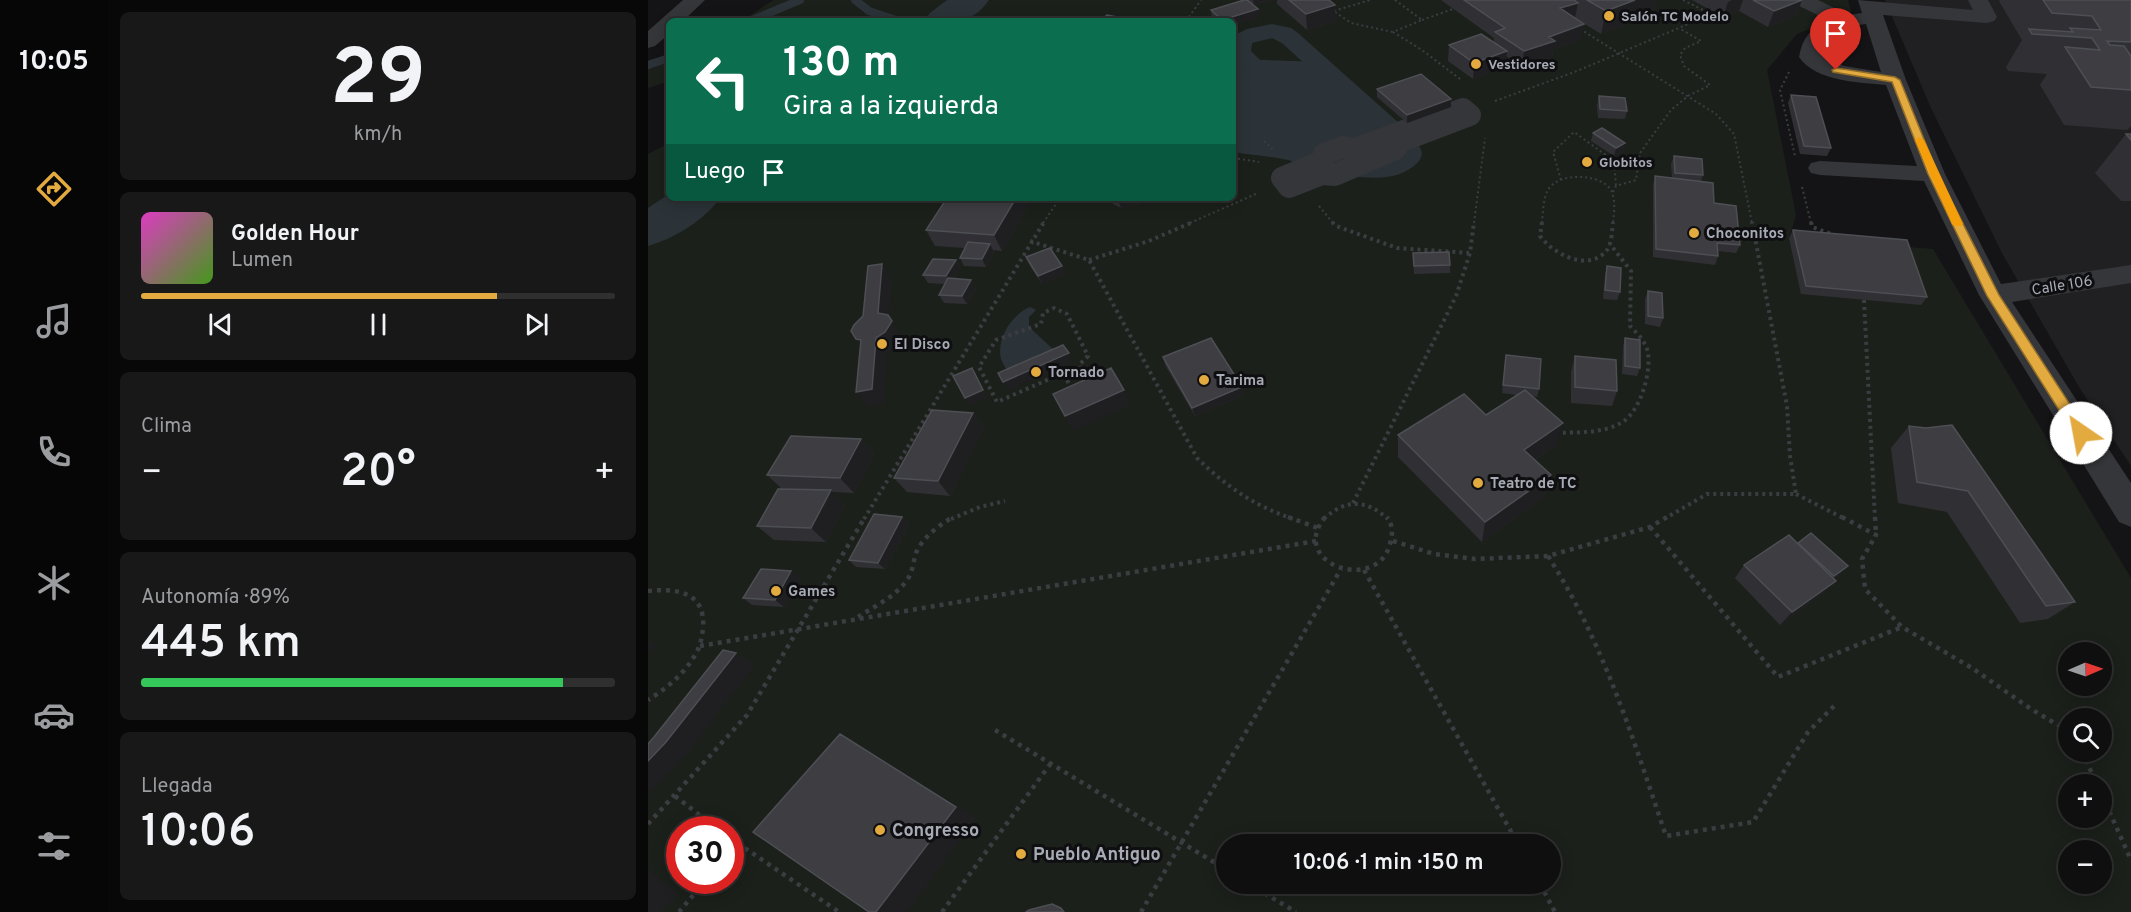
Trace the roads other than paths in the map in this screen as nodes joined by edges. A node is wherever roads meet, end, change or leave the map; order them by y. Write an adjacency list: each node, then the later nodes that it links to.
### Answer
1 (695, 0): 5 (street)
2 (1802, 0): 6 (street)
3 (1978, 0): 4 (street)
4 (1871, 8): 6 (street); 9 (street)
5 (675, 18)
6 (1846, 21): 9 (street)
7 (666, 26): 8 (street)
8 (648, 42)
9 (1895, 80): 10 (street)
10 (1933, 174): 11 (street); 14 (street)
11 (1811, 175)
12 (1289, 187): 12 (street, bridge)
13 (2131, 274): 14 (street, Calle 106)
14 (1993, 296): 15 (street)
15 (2131, 512)

